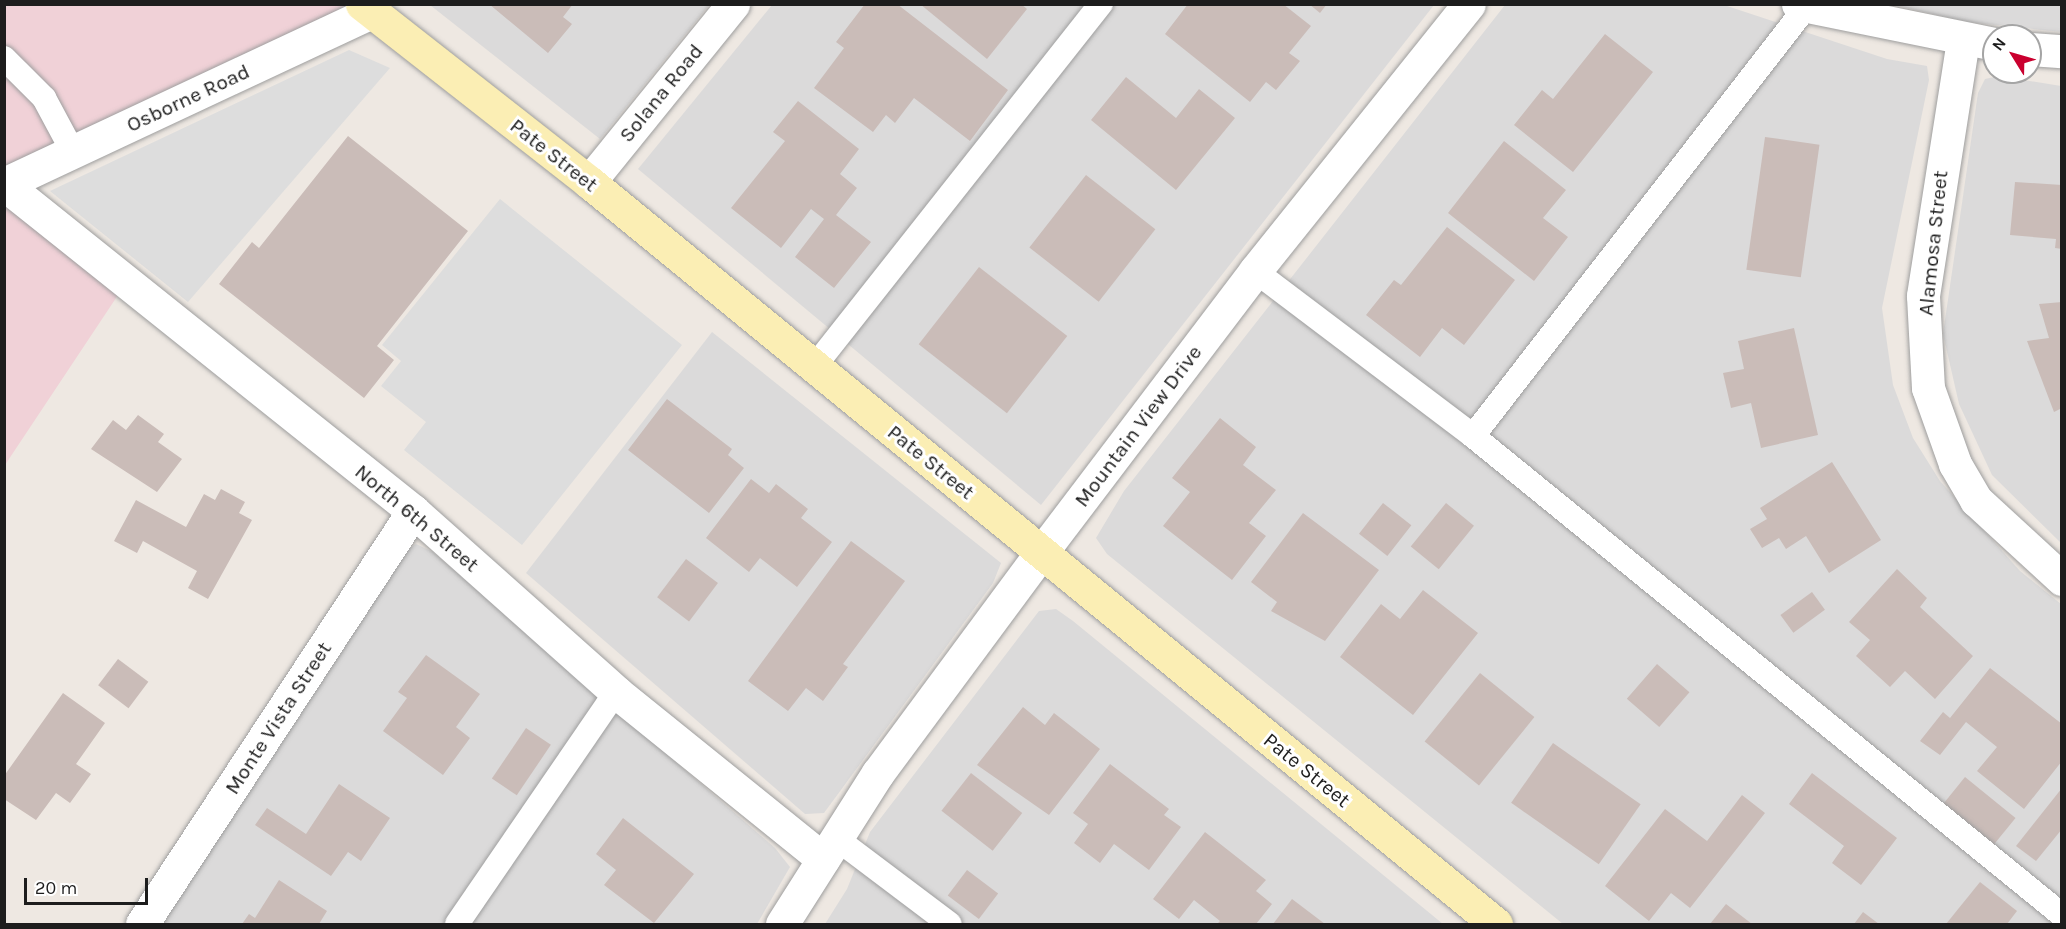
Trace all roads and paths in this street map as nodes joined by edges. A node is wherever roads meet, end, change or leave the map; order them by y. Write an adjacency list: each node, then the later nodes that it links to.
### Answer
1 (734, 4): 11 (street, Solana Road)
2 (1101, 4): 14 (lane)
3 (1469, 4): 13 (street, Mountain View Drive)
4 (1802, 6): 6 (street); 15 (lane)
5 (367, 8): 10 (street, Osborne Road); 11 (street, Pate Street)
6 (1978, 42): 18 (street, Alamosa Street)
7 (2042, 50): 8 (street)
8 (2061, 51)
9 (4, 58): 10 (lane)
10 (73, 152): 12 (street, Osborne Road)
11 (589, 182): 14 (street, Pate Street)
12 (4, 184): 16 (street, North 6th Street)
13 (1256, 271): 15 (lane); 17 (street, Mountain View Drive)
14 (814, 367): 17 (street, Pate Street)
15 (1473, 436): 21 (lane)
16 (413, 511): 19 (street, North 6th Street); 22 (street, Monte Vista Street)
17 (1041, 553): 20 (street, Mountain View Drive); 26 (street, Pate Street)
18 (2061, 579)
19 (616, 692): 20 (street, North 6th Street); 23 (lane)
20 (830, 849): 24 (street, Mountain View Drive); 25 (lane)
21 (2061, 915)
22 (142, 924)
23 (457, 924)
24 (782, 924)
25 (950, 924)
26 (1496, 924)

